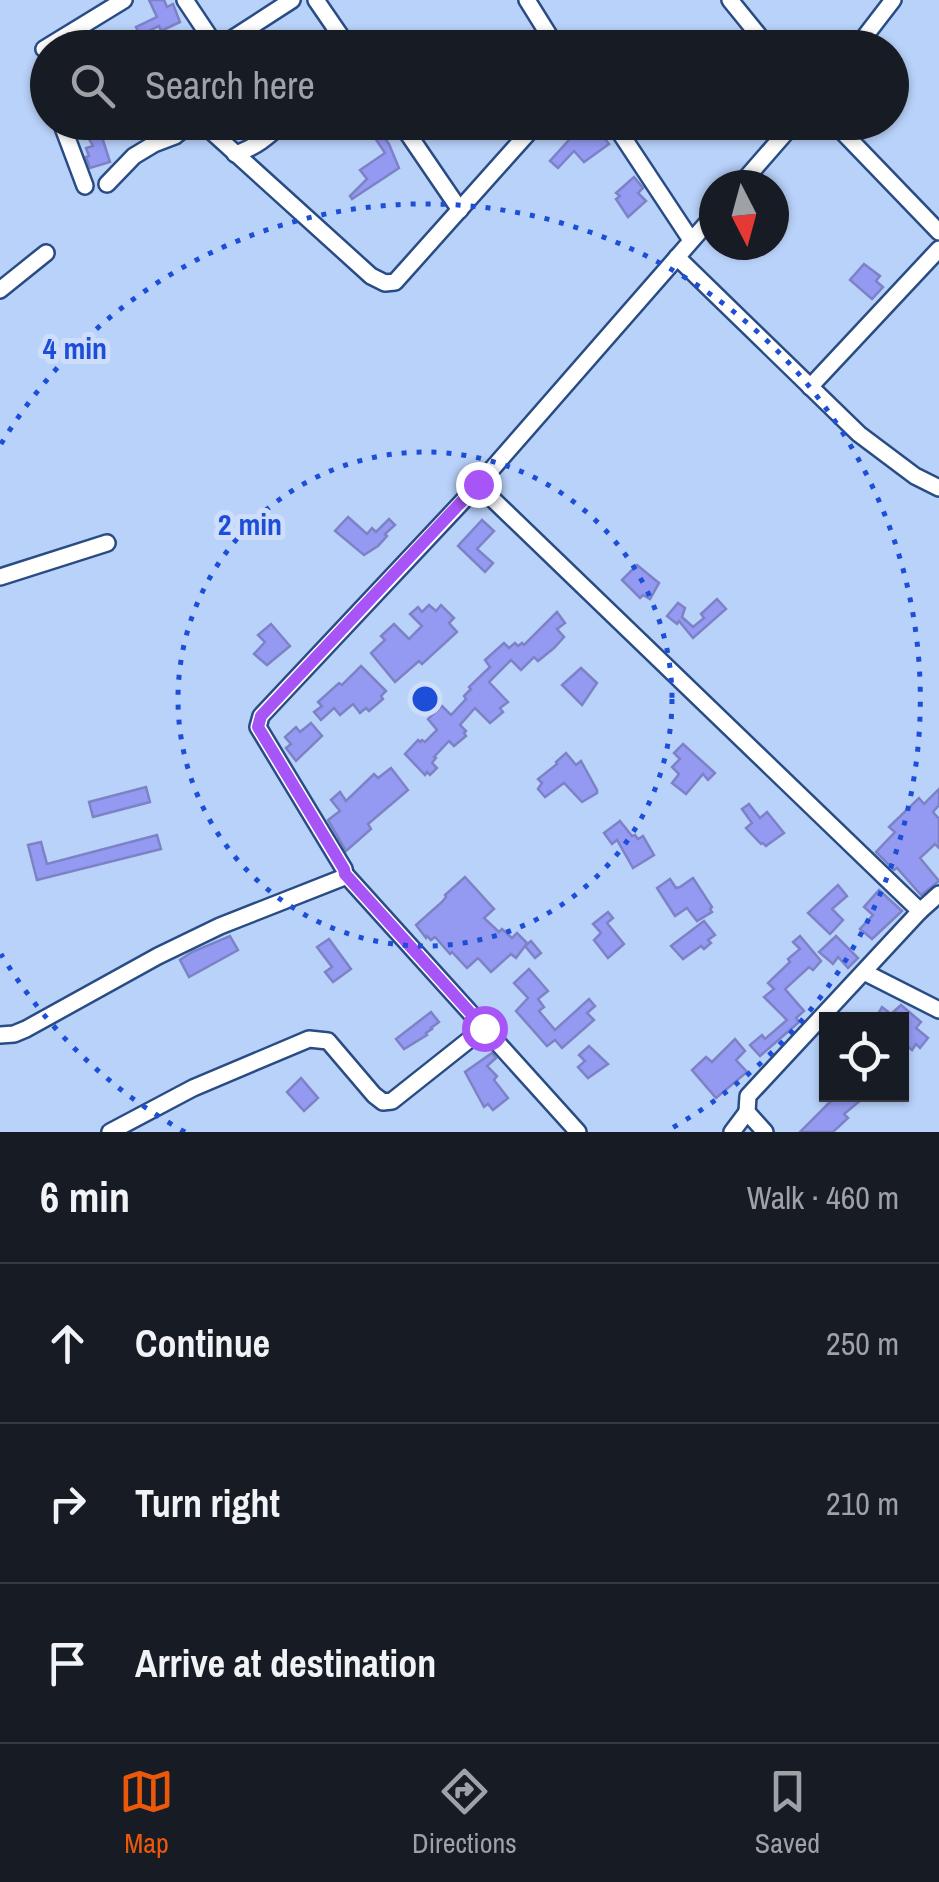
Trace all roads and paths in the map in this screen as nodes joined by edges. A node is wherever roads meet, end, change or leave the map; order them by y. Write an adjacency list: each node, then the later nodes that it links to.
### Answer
1 (124, 0): 8 (street)
2 (185, 0): 9 (street)
3 (292, 0): 10 (street)
4 (316, 0): 11 (street)
5 (528, 0): 12 (street)
6 (730, 0): 13 (street)
7 (894, 0): 14 (street)
8 (75, 30)
9 (205, 30)
10 (245, 30)
11 (336, 30)
12 (546, 30)
13 (754, 30)
14 (870, 30)
15 (67, 140): 27 (street)
16 (164, 140): 26 (street)
17 (220, 140): 24 (street)
18 (264, 140): 24 (street)
19 (412, 140): 28 (street)
20 (522, 140): 28 (street)
21 (626, 140): 31 (street)
22 (779, 140): 25 (street)
23 (850, 140): 30 (street)
24 (235, 154): 28 (street)
25 (753, 170)
26 (107, 184)
27 (84, 186)
28 (460, 210)
29 (699, 232): 31 (street)
30 (939, 232)
31 (692, 240): 34 (street)
32 (939, 249): 36 (street)
33 (46, 253): 35 (street)
34 (677, 257): 36 (street); 37 (street)
35 (0, 290)
36 (810, 387): 38 (street)
37 (478, 484): 41 (street); 43 (street)
38 (939, 488)
39 (107, 543): 40 (street)
40 (0, 577)
41 (345, 874): 46 (street); 47 (street)
42 (939, 894): 43 (street)
43 (920, 910): 44 (street)
44 (864, 972): 45 (street); 48 (street)
45 (939, 1010)
46 (484, 1028): 49 (street); 50 (street)
47 (0, 1035)
48 (746, 1112): 51 (street); 52 (street)
49 (110, 1132)
50 (578, 1132)
51 (732, 1132)
52 (764, 1132)

